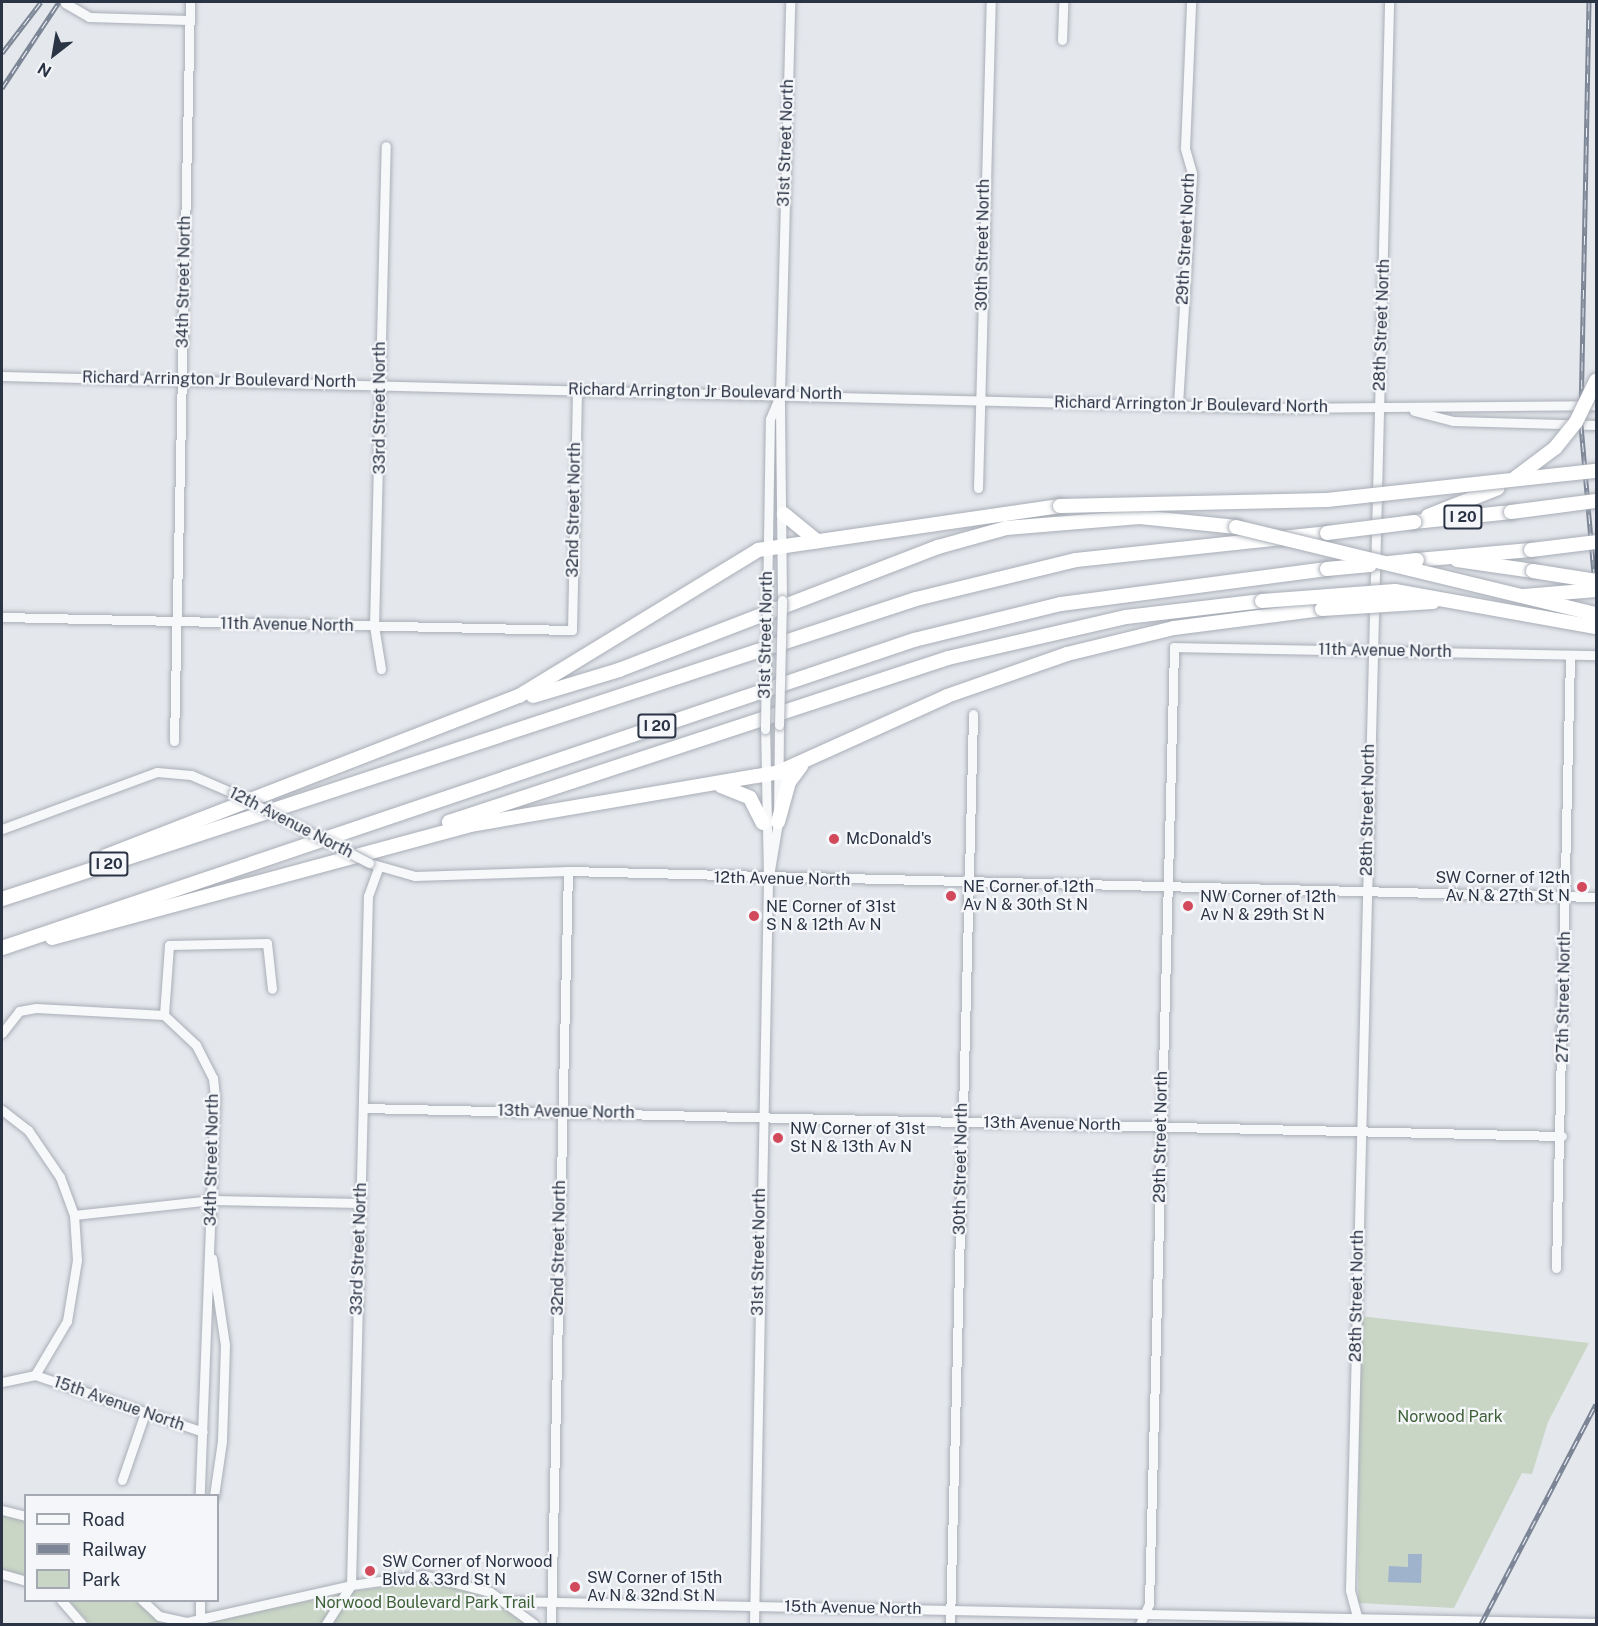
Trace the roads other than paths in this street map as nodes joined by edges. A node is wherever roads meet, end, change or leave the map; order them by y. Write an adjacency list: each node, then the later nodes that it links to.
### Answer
1 (190, 2): 8 (street, 34th Street North)
2 (790, 2): 16 (street, 31st Street North)
3 (991, 2): 17 (street, 30th Street North)
4 (1063, 2): 9 (street)
5 (1191, 2): 18 (street, 29th Street North)
6 (1389, 2): 20 (street, 28th Street North)
7 (65, 3): 8 (street)
8 (189, 20): 12 (street, 34th Street North)
9 (1062, 40)
10 (386, 146): 14 (street, 33rd Street North)
11 (2, 376): 12 (street, Richard Arrington Jr Boulevard North)
12 (181, 380): 14 (street, Richard Arrington Jr Boulevard North); 37 (street, 34th Street North)
13 (1596, 381): 27 (highway, bridge)
14 (379, 384): 15 (street, Richard Arrington Jr Boulevard North); 38 (street, 33rd Street North)
15 (577, 389): 16 (street, Richard Arrington Jr Boulevard North); 40 (street, 32nd Street North)
16 (780, 393): 17 (street, Richard Arrington Jr Boulevard North); 26 (street, 31st Street North); 30 (street, 31st Street North)
17 (981, 400): 18 (street, Richard Arrington Jr Boulevard North); 24 (street, 30th Street North)
18 (1178, 404): 20 (street, Richard Arrington Jr Boulevard North)
19 (1596, 405): 21 (street, Richard Arrington Jr Boulevard North)
20 (1379, 409): 21 (street, Richard Arrington Jr Boulevard North); 42 (street, 28th Street North)
21 (1409, 409): 22 (street, Richard Arrington Jr Boulevard North)
22 (1596, 425)
23 (1596, 471): 28 (highway, bridge)
24 (978, 488)
25 (1596, 501): 27 (highway, I 20, bridge)
26 (784, 514): 28 (highway); 31 (street, 31st Street North)
27 (1414, 522): 65 (highway, I 20, bridge)
28 (817, 540): 31 (highway)
29 (1596, 542): 32 (highway, I 20, bridge)
30 (767, 549): 31 (highway); 46 (highway); 51 (street, 31st Street North, bridge)
31 (784, 550): 50 (street, 31st Street North, bridge)
32 (1446, 557): 33 (highway, bridge); 66 (highway, I 20, bridge)
33 (1596, 581)
34 (1596, 590): 49 (highway, bridge)
35 (1596, 614): 46 (highway, bridge)
36 (2, 617): 37 (street, 11th Avenue North)
37 (177, 623): 38 (street, 11th Avenue North); 48 (street, 34th Street North)
38 (374, 626): 40 (street, 11th Avenue North); 45 (street, 33rd Street North)
39 (1596, 627): 60 (highway, bridge)
40 (572, 630)
41 (1174, 647): 42 (street, 11th Avenue North); 61 (street, 29th Street North)
42 (1372, 650): 43 (street, 11th Avenue North); 62 (street, 28th Street North)
43 (1575, 655): 44 (street, 11th Avenue North); 63 (street, 27th Street North)
44 (1596, 656)
45 (381, 669)
46 (494, 706): 65 (highway)
47 (973, 714): 59 (street, 30th Street North)
48 (174, 741)
49 (801, 766): 50 (highway); 53 (highway)
50 (779, 772): 51 (highway); 53 (street, 31st Street North)
51 (764, 774): 52 (highway); 54 (street, 31st Street North)
52 (719, 786): 54 (highway); 60 (highway)
53 (778, 822): 58 (street, 31st Street North)
54 (763, 823): 58 (street, 31st Street North)
55 (2, 829): 56 (street, 12th Avenue North, bridge)
56 (378, 868): 57 (street, 12th Avenue North); 70 (street, 33rd Street North)
57 (568, 871): 58 (street, 12th Avenue North); 72 (street, 32nd Street North)
58 (768, 879): 59 (street, 12th Avenue North); 73 (street, 31st Street North)
59 (969, 883): 61 (street, 12th Avenue North); 74 (street, 30th Street North)
60 (253, 887): 66 (highway)
61 (1167, 887): 62 (street, 12th Avenue North); 75 (street, 29th Street North)
62 (1367, 892): 63 (street, 12th Avenue North); 76 (street, 28th Street North)
63 (1566, 896): 64 (street, 12th Avenue North); 77 (street, 27th Street North)
64 (1596, 897)
65 (2, 899)
66 (2, 948)
67 (272, 988): 68 (street)
68 (164, 1015): 69 (street); 78 (street, 34th Street North)
69 (2, 1033)
70 (363, 1108): 72 (street, 13th Avenue North); 79 (street, 33rd Street North)
71 (2, 1110): 80 (street)
72 (562, 1112): 73 (street, 13th Avenue North); 99 (street, 32nd Street North)
73 (762, 1117): 74 (street, 13th Avenue North); 100 (street, 31st Street North)
74 (963, 1122): 75 (street, 13th Avenue North); 101 (street, 30th Street North)
75 (1161, 1127): 76 (street, 13th Avenue North); 102 (street, 29th Street North)
76 (1361, 1131): 77 (street, 13th Avenue North); 105 (street, 28th Street North)
77 (1562, 1136): 82 (street, 27th Street North)
78 (212, 1200): 79 (street); 80 (street); 81 (street, 34th Street North)
79 (360, 1203): 94 (street, 33rd Street North)
80 (74, 1215): 83 (street)
81 (210, 1250): 86 (street, 34th Street North); 89 (street, 34th Street North)
82 (1556, 1268)
83 (35, 1375): 84 (street); 85 (street, 15th Avenue North)
84 (2, 1382)
85 (146, 1413): 86 (street, 15th Avenue North); 87 (street)
86 (203, 1432): 88 (street, 34th Street North)
87 (122, 1480)
88 (200, 1494)
89 (214, 1494)
90 (2, 1510): 91 (street)
91 (24, 1516)
92 (2, 1574): 93 (street)
93 (24, 1580)
94 (351, 1585): 98 (street); 103 (street); 108 (street)
95 (63, 1602): 107 (street)
96 (145, 1602): 103 (street)
97 (200, 1602): 103 (street)
98 (506, 1602): 99 (street, 15th Avenue North); 109 (street)
99 (552, 1602): 100 (street, 15th Avenue North); 110 (street, 32nd Street North)
100 (751, 1606): 101 (street, 15th Avenue North); 111 (street, 31st Street North)
101 (950, 1610): 102 (street, 15th Avenue North); 112 (street, 30th Street North)
102 (1146, 1614): 104 (street, 15th Avenue North); 113 (street, 29th Street North)
103 (200, 1620)
104 (1296, 1621): 105 (street, 15th Avenue North)
105 (1358, 1621): 114 (street, 15th Avenue North)
106 (1596, 1623): 114 (street, 15th Avenue North)
107 (82, 1624)
108 (326, 1624)
109 (534, 1624)
110 (550, 1624)
111 (754, 1624)
112 (950, 1624)
113 (1140, 1624)
114 (1586, 1624)

